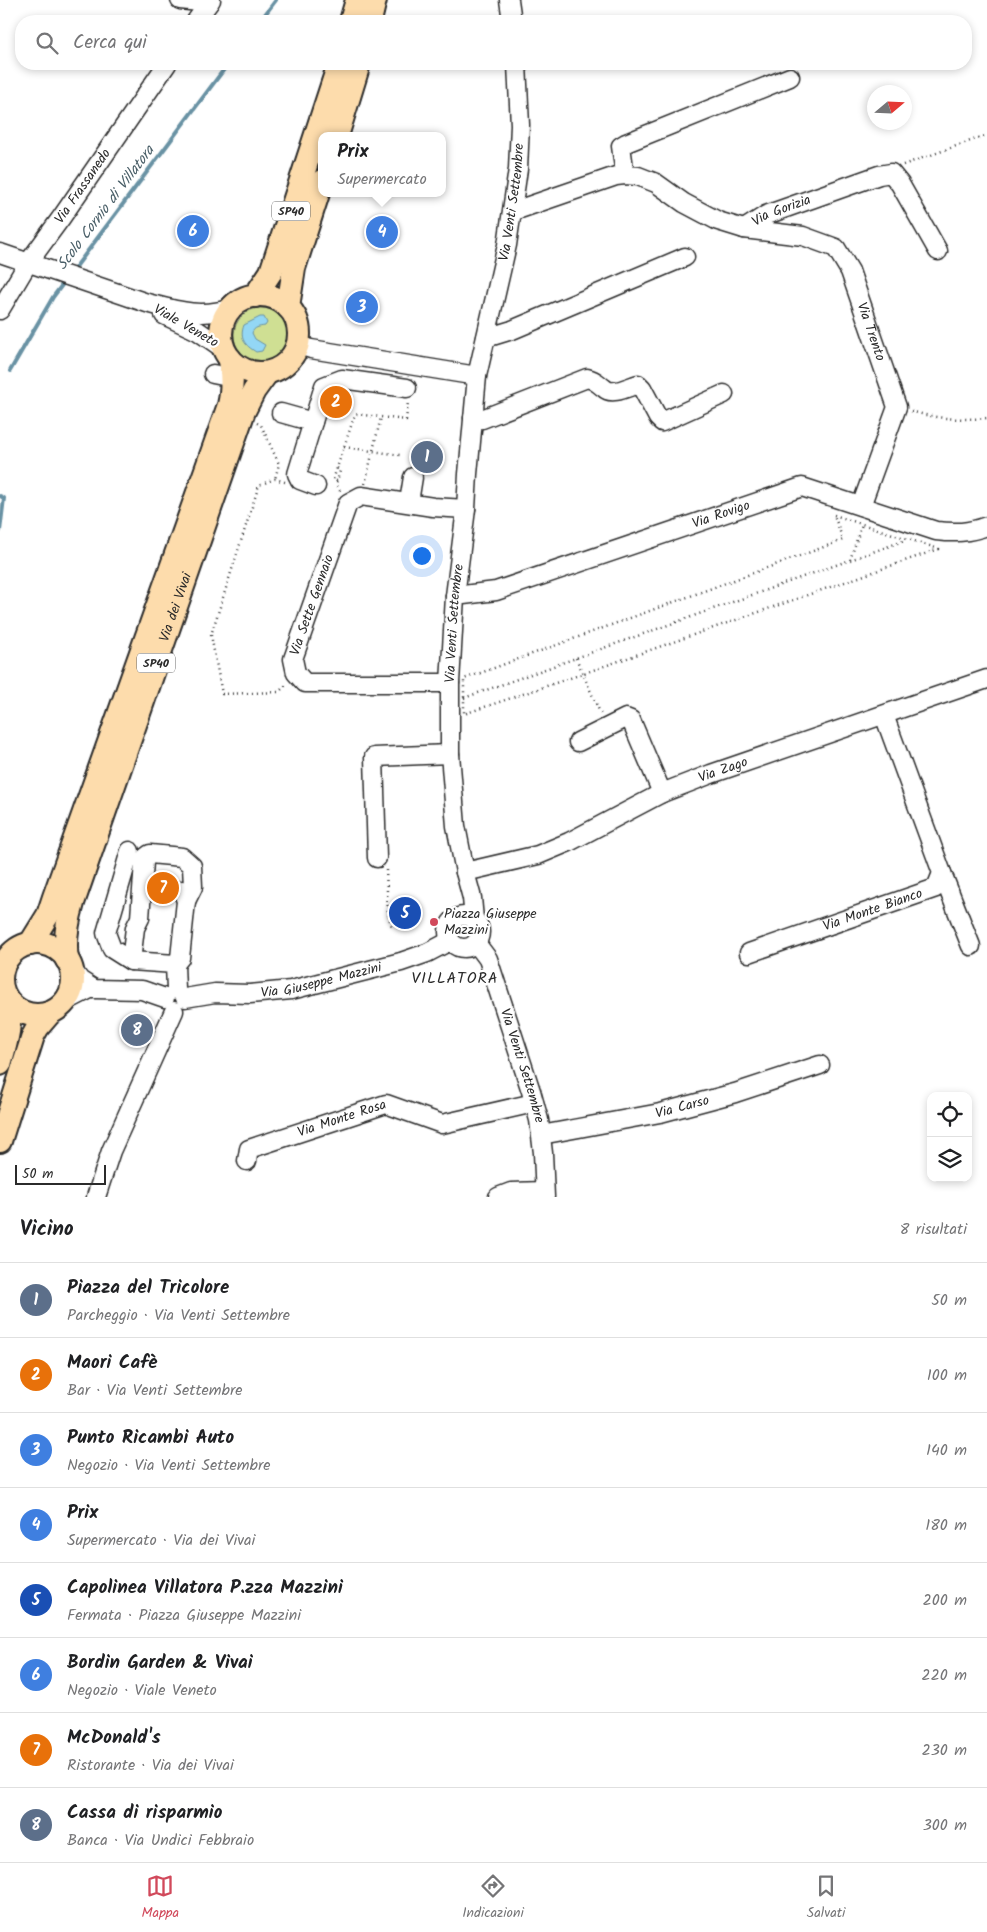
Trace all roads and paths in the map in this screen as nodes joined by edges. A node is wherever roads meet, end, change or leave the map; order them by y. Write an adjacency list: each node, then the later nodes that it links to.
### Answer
1 (180, 0): 5 (street)
2 (357, 0): 7 (main road)
3 (375, 0): 8 (main road)
4 (509, 0): 9 (street)
5 (210, 2): 6 (street)
6 (200, 15)
7 (353, 15)
8 (371, 15)
9 (511, 15)
10 (163, 70): 25 (street, Via Frassanedo)
11 (337, 70): 26 (main road, SP40)
12 (357, 70): 15 (main road)
13 (517, 70): 20 (street, Via Venti Settembre)
14 (790, 77): 18 (street)
15 (338, 132)
16 (987, 134): 17 (path)
17 (891, 173): 21 (street, Via Gorizia); 22 (street)
18 (625, 175): 20 (street, Via Gorizia); 21 (street, Via Gorizia)
19 (318, 193): 28 (main road, SP40)
20 (514, 211): 31 (street, Via Venti Settembre)
21 (744, 229): 40 (street, Via Trento)
22 (938, 252)
23 (0, 253): 25 (street, Viale Veneto)
24 (685, 257): 31 (street)
25 (28, 263): 27 (street, Viale Veneto); 30 (street, Via Frassanedo)
26 (255, 296): 28 (main road); 29 (main road, SP40)
27 (147, 303): 29 (street, Viale Veneto); 34 (street, Viale Veneto)
28 (288, 307): 32 (main road)
29 (232, 308): 34 (main road, SP40)
30 (0, 310)
31 (486, 338): 36 (street, Via Venti Settembre)
32 (298, 345): 33 (street); 35 (main road, SP40)
33 (360, 357): 36 (street); 37 (street)
34 (225, 365): 35 (main road); 81 (main road, Via dei Vivai / SP40)
35 (268, 373): 86 (main road, Via dei Vivai / SP40)
36 (477, 376): 43 (street, Via Venti Settembre)
37 (356, 381): 38 (street); 46 (street)
38 (407, 388): 42 (path)
39 (724, 394): 43 (street)
40 (897, 406): 44 (path); 56 (street)
41 (281, 413): 46 (street)
42 (380, 417): 47 (path); 48 (path)
43 (473, 418): 55 (street, Via Venti Settembre)
44 (987, 418)
45 (252, 420): 63 (path)
46 (313, 422): 53 (street)
47 (344, 447): 48 (path); 50 (path)
48 (373, 451): 49 (path); 52 (path)
49 (400, 454)
50 (337, 468)
51 (413, 476): 54 (street)
52 (366, 483)
53 (316, 486)
54 (409, 502): 55 (street, Via Sette Gennaio); 63 (street, Via Sette Gennaio)
55 (466, 510): 61 (street, Via Venti Settembre)
56 (864, 513): 58 (street, Via Rovigo); 59 (path); 60 (path); 61 (street, Via Rovigo); 66 (path)
57 (987, 526): 58 (street, Via Rovigo)
58 (936, 530): 59 (path)
59 (907, 539): 60 (path); 66 (path)
60 (850, 560): 62 (path)
61 (455, 596): 64 (street, Via Venti Settembre)
62 (576, 658): 66 (path); 68 (path)
63 (297, 674): 64 (street, Via Sette Gennaio)
64 (450, 682): 70 (street, Via Venti Settembre)
65 (986, 682): 67 (street, Via Zago)
66 (463, 698)
67 (884, 715): 71 (street, Via Zago); 75 (street)
68 (607, 727): 69 (street); 71 (street)
69 (578, 742)
70 (450, 754): 73 (street); 74 (street, Via Venti Settembre)
71 (662, 794): 74 (street, Via Zago)
72 (130, 851): 85 (street)
73 (381, 861): 78 (path)
74 (464, 872): 76 (street); 77 (street)
75 (942, 873): 82 (street); 83 (street, Via Monte Bianco)
76 (455, 918): 77 (street); 79 (street)
77 (474, 919): 80 (street)
78 (392, 928)
79 (450, 940): 80 (street); 90 (street, Via Giuseppe Mazzini)
80 (476, 943): 94 (street, Via Venti Settembre)
81 (30, 944): 84 (main road, SP40); 86 (main road)
82 (971, 946)
83 (749, 953)
84 (4, 961): 89 (main road, SP40)
85 (131, 961): 87 (street); 87 (street)
86 (69, 964): 88 (street); 91 (main road, SP40)
87 (175, 964): 90 (street)
88 (92, 988): 90 (street, Via Giuseppe Mazzini); 91 (street, Via Giuseppe Mazzini)
89 (4, 996): 91 (main road); 92 (main road, SP40)
90 (175, 999): 99 (street)
91 (57, 1008): 96 (main road, SP40)
92 (0, 1064)
93 (820, 1066): 95 (street, Via Carso)
94 (534, 1103): 95 (street, Via Venti Settembre); 97 (street, Via Monte Rosa)
95 (541, 1135): 98 (street, Via Venti Settembre)
96 (0, 1141)
97 (247, 1161)
98 (544, 1194): 100 (street)
99 (96, 1197)
100 (498, 1197)

